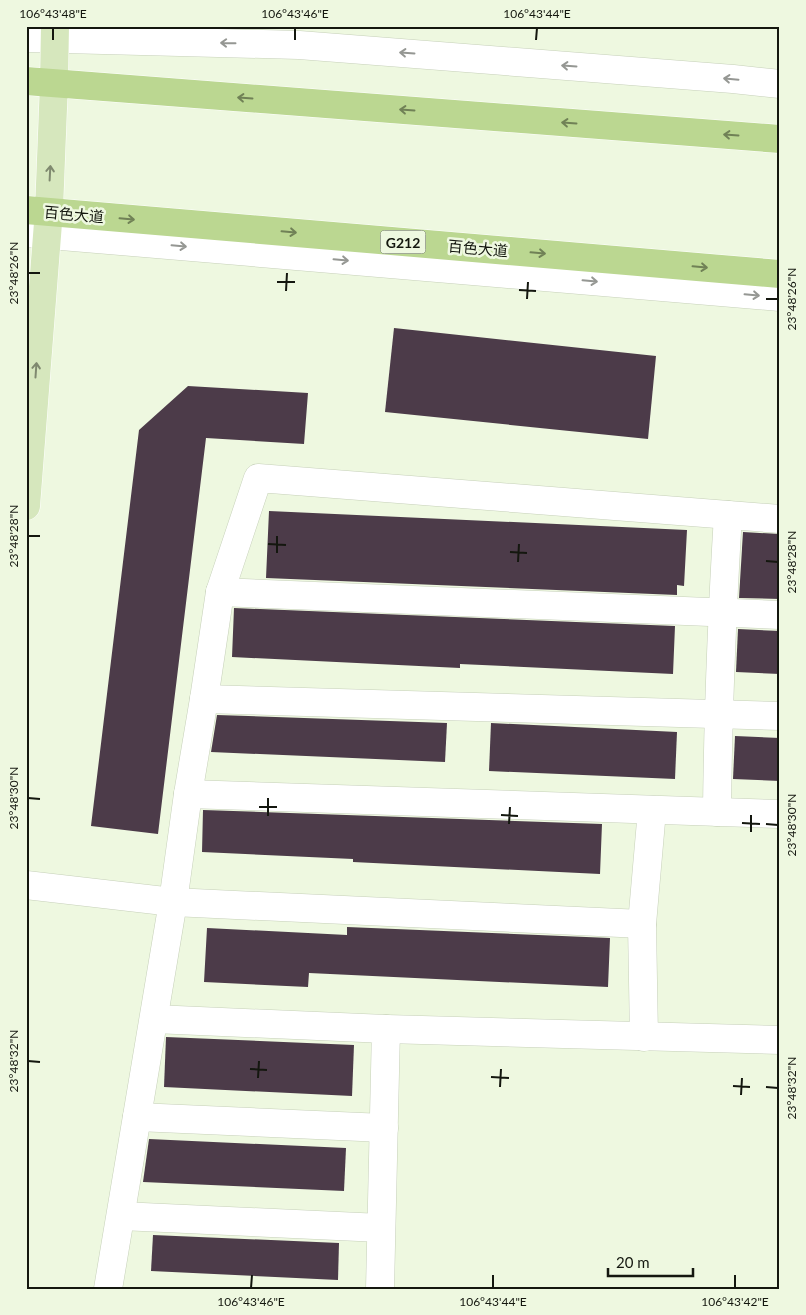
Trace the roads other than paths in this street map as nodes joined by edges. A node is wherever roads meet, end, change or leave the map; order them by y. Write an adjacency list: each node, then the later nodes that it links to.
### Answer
1 (55, 33): 2 (street); 4 (main road); 5 (street, one-way to 1)
2 (26, 38)
3 (26, 81): 4 (highway)
4 (54, 84): 6 (highway, one-way to 4); 7 (main road, one-way to 4)
5 (780, 84)
6 (780, 139)
7 (37, 223): 8 (highway, 百色大道 / G212, one-way to 8); 9 (street, one-way to 9); 10 (main road, one-way to 7)
8 (780, 274)
9 (780, 297)
10 (26, 506)
11 (728, 515): 12 (street); 13 (street); 14 (street)
12 (780, 519)
13 (220, 592): 14 (street); 16 (street)
14 (722, 612): 15 (street); 17 (street)
15 (780, 615)
16 (204, 699): 17 (street); 19 (street)
17 (718, 714): 18 (street); 21 (street)
18 (780, 716)
19 (188, 794): 20 (street); 24 (street)
20 (652, 810): 21 (street); 25 (street)
21 (717, 812): 22 (street)
22 (780, 814)
23 (26, 884): 24 (street)
24 (173, 902): 25 (street); 26 (street)
25 (642, 924): 28 (street)
26 (154, 1019): 27 (street); 30 (street)
27 (386, 1029): 28 (street); 31 (street)
28 (644, 1036): 29 (street)
29 (780, 1040)
30 (137, 1117): 31 (street); 32 (street)
31 (384, 1128): 33 (street)
32 (120, 1216): 33 (street); 34 (street)
33 (381, 1228): 35 (street)
34 (108, 1289)
35 (380, 1289)

